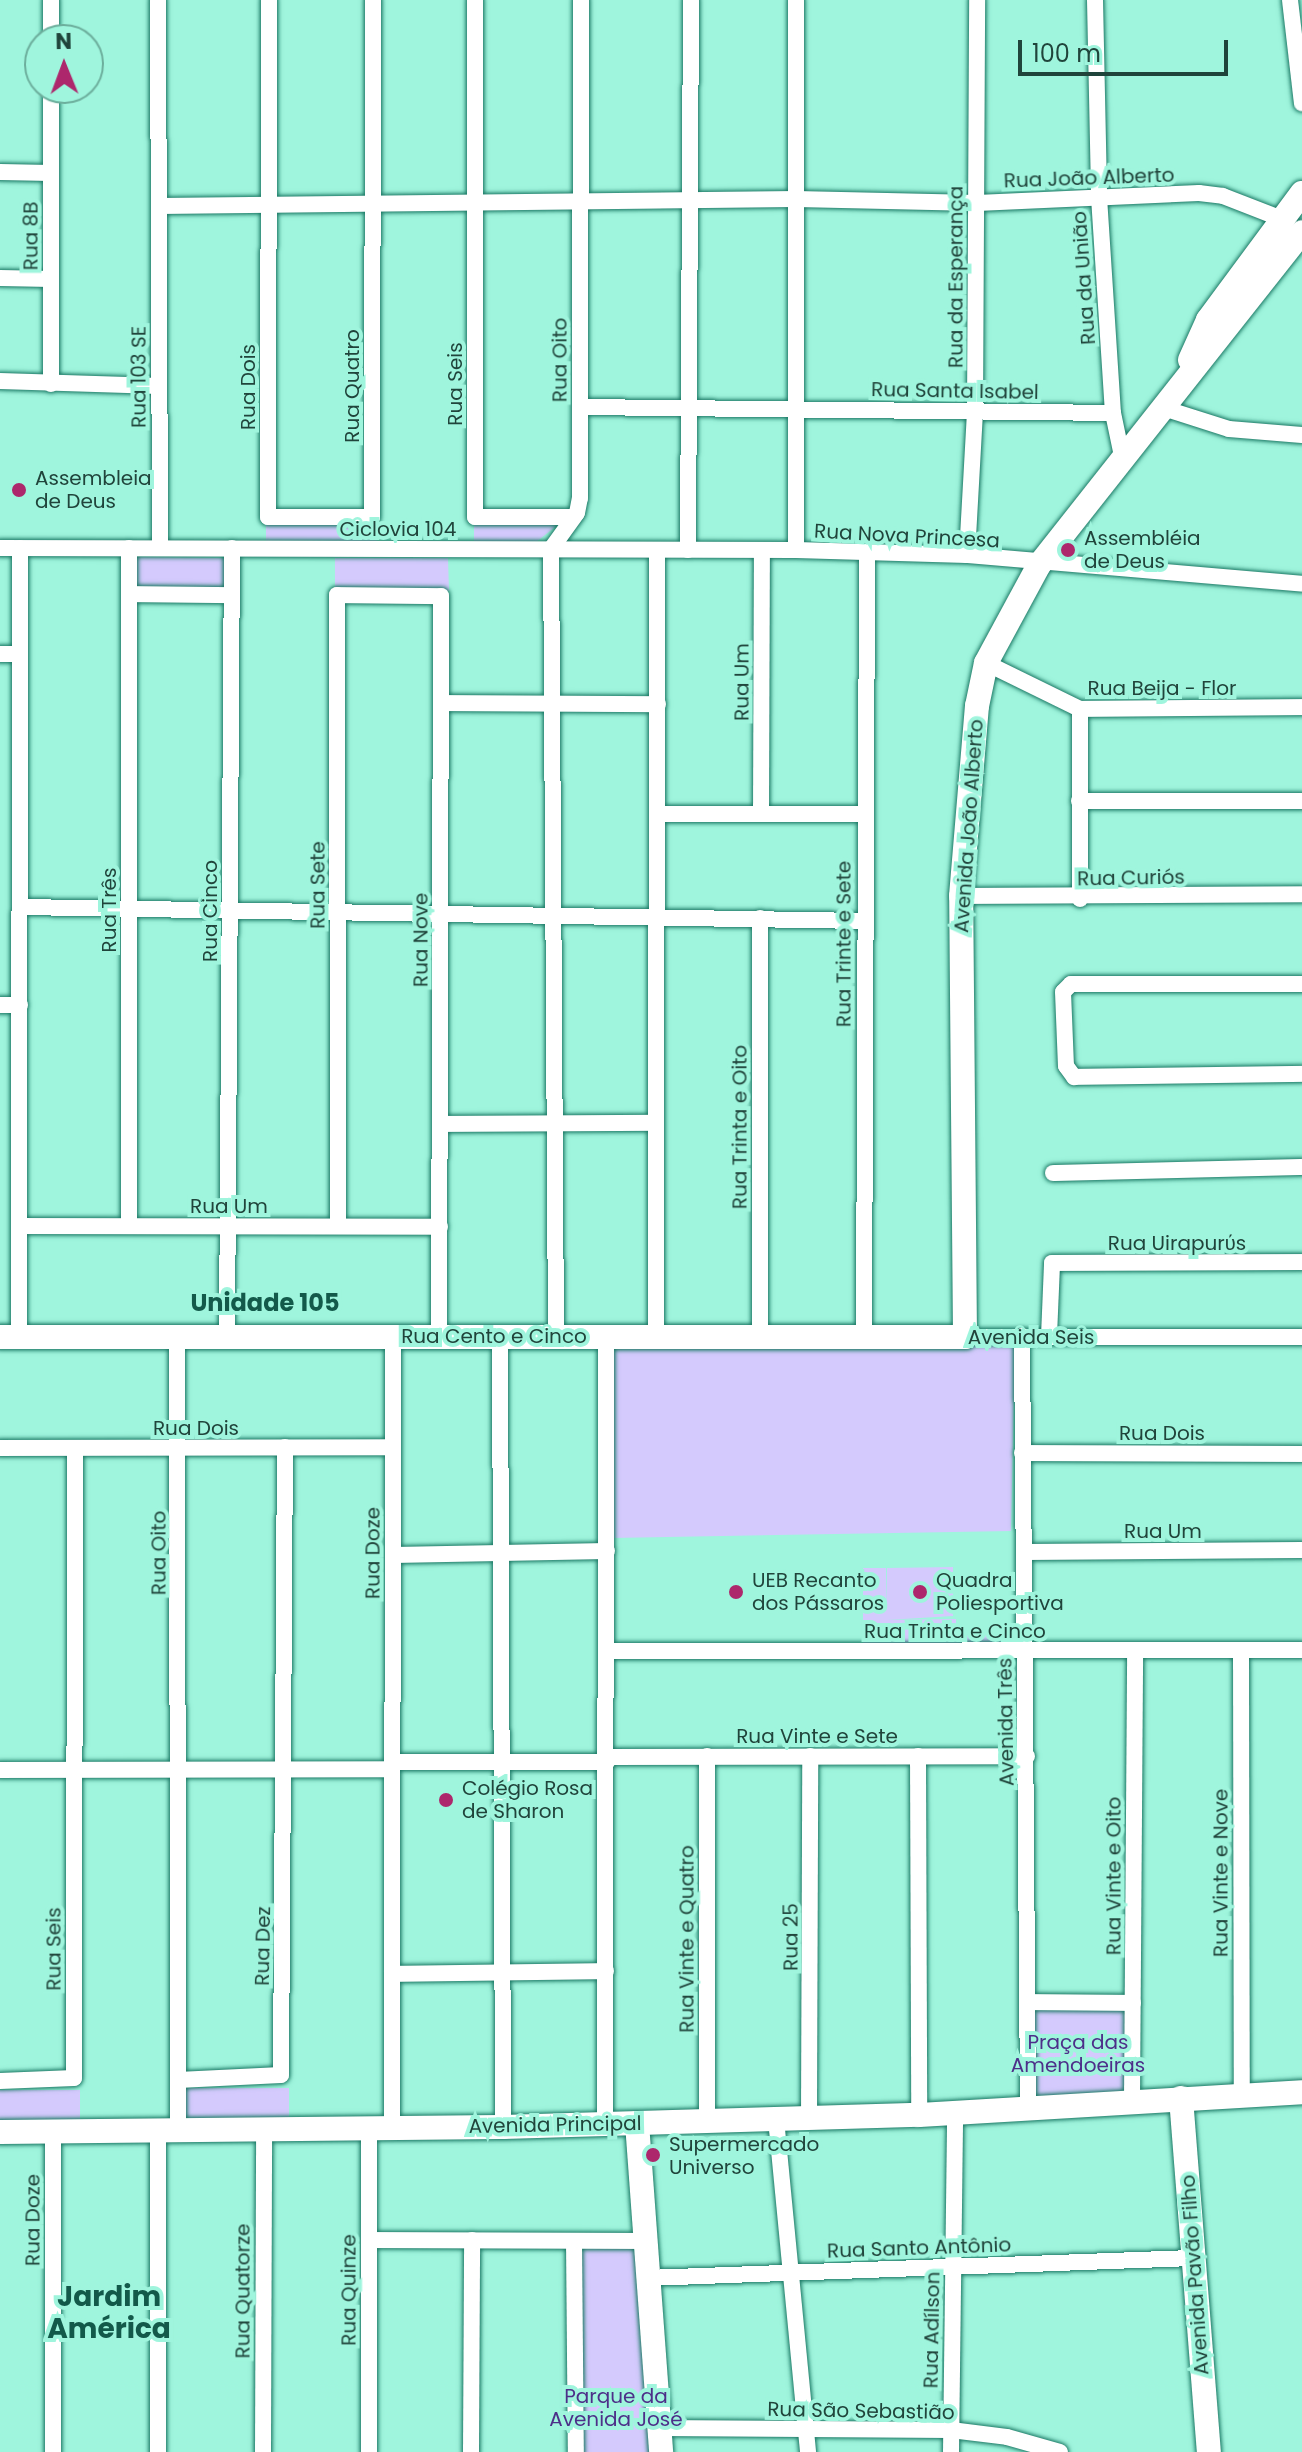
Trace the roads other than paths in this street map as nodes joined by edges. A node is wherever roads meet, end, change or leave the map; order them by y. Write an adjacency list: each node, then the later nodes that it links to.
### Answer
1 (51, 0): 12 (street)
2 (158, 0): 26 (street, Rua 103 SE)
3 (269, 0): 25 (street, Rua Dois)
4 (373, 0): 24 (street, Rua Quatro)
5 (475, 0): 22 (street, Rua Seis)
6 (581, 0): 21 (street, Rua Oito)
7 (691, 0): 20 (street)
8 (796, 0): 19 (street)
9 (977, 0): 23 (street, Rua da Esperança)
10 (1095, 0): 18 (street, Rua da União)
11 (1290, 0): 13 (street)
12 (51, 24)
13 (1302, 103)
14 (51, 104): 16 (street, Rua 8B)
15 (0, 172): 16 (street)
16 (51, 173): 29 (street, Rua 8B)
17 (1302, 193): 27 (street, Avenida João Alberto)
18 (1099, 197): 23 (street, Rua João Alberto); 27 (street, Rua João Alberto); 38 (street, Rua da União)
19 (796, 199): 20 (street); 23 (street, Rua João Alberto); 36 (street)
20 (690, 200): 21 (street); 35 (street)
21 (581, 201): 22 (street); 33 (street, Rua Oito)
22 (476, 203): 24 (street); 42 (street, Rua Seis)
23 (977, 203): 37 (street, Rua da Esperança)
24 (373, 204): 25 (street); 41 (street, Rua Quatro)
25 (268, 205): 26 (street); 41 (street, Rua Dois)
26 (159, 206): 32 (street, Rua 103 SE)
27 (1292, 225): 34 (street, Avenida João Alberto)
28 (0, 278): 29 (street)
29 (51, 279): 31 (street, Rua 8B)
30 (0, 381): 31 (street)
31 (51, 384): 32 (street)
32 (159, 386): 46 (street, Rua 103 SE)
33 (580, 407): 35 (street); 42 (street, Rua Oito)
34 (1160, 407): 39 (street); 40 (street, Avenida João Alberto)
35 (689, 408): 36 (street); 50 (street)
36 (796, 409): 37 (street, Rua Santa Isabel); 52 (street)
37 (975, 411): 38 (street, Rua Santa Isabel); 54 (street, Rua da Esperança)
38 (1113, 413): 40 (street, Rua da União)
39 (1302, 435)
40 (1122, 456): 55 (street, Avenida João Alberto)
41 (321, 517)
42 (573, 517): 48 (street, Rua Oito)
43 (0, 548): 44 (street, Ciclovia 104)
44 (20, 548): 45 (street, Ciclovia 104); 61 (street)
45 (129, 548): 46 (street, Ciclovia 104); 57 (street, Rua Três)
46 (160, 548): 47 (street, Ciclovia 104)
47 (232, 548): 48 (street, Ciclovia 104); 58 (street, Rua Cinco)
48 (551, 549): 49 (street, Ciclovia 104); 64 (street)
49 (657, 550): 50 (street, Ciclovia 104); 65 (street)
50 (688, 550): 51 (street, Ciclovia 104)
51 (762, 550): 52 (street, Ciclovia 104); 71 (street, Rua Um)
52 (796, 550): 53 (street, Rua Nova Princesa)
53 (867, 552): 54 (street, Rua Nova Princesa); 72 (street, Rua Trinte e Sete)
54 (967, 555): 55 (street, Rua Nova Princesa)
55 (1039, 565): 56 (street, Rua Nova Princesa); 62 (street, Avenida João Alberto)
56 (1302, 584)
57 (130, 594): 58 (street); 77 (street, Rua Três)
58 (231, 595): 78 (street, Rua Cinco)
59 (389, 595): 63 (street, Rua Nove); 79 (street, Rua Sete)
60 (0, 654): 61 (street)
61 (20, 654): 76 (street)
62 (986, 663): 67 (street, Rua Beija - Flor); 74 (street, Avenida João Alberto)
63 (441, 703): 64 (street); 80 (street, Rua Nove)
64 (552, 703): 65 (street); 81 (street)
65 (658, 704): 70 (street)
66 (1302, 707): 67 (street, Rua Beija - Flor)
67 (1080, 709): 68 (street)
68 (1079, 801): 69 (street); 75 (street)
69 (1302, 801)
70 (658, 814): 71 (street); 82 (street)
71 (761, 814): 72 (street)
72 (864, 814): 84 (street, Rua Trinte e Sete)
73 (1302, 894): 75 (street, Rua Curiós)
74 (961, 896): 75 (street, Rua Curiós); 113 (street, Avenida João Alberto)
75 (1080, 899)
76 (20, 907): 77 (street); 87 (street)
77 (129, 908): 78 (street); 95 (street, Rua Três)
78 (230, 909): 79 (street); 96 (street, Rua Cinco)
79 (338, 910): 80 (street); 97 (street, Rua Sete)
80 (441, 911): 81 (street); 90 (street, Rua Nove)
81 (553, 913): 82 (street); 91 (street)
82 (658, 914): 83 (street); 89 (street)
83 (760, 918): 84 (street); 106 (street, Rua Trinta e Oito)
84 (863, 921): 107 (street, Rua Trinte e Sete)
85 (1302, 984): 88 (street)
86 (0, 1005): 87 (street)
87 (20, 1005): 94 (street)
88 (1302, 1074)
89 (656, 1123): 91 (street); 105 (street)
90 (440, 1124): 91 (street); 98 (street, Rua Nove)
91 (555, 1124): 103 (street)
92 (1302, 1167): 93 (street)
93 (1053, 1173)
94 (19, 1226): 95 (street, Rua Um); 110 (street)
95 (129, 1226): 96 (street, Rua Um)
96 (228, 1226): 97 (street, Rua Um); 112 (street)
97 (338, 1226): 98 (street, Rua Um)
98 (440, 1227): 101 (street, Rua Nove)
99 (1302, 1262): 109 (street, Rua Uirapurύs)
100 (393, 1336): 101 (street, Rua Cento e Cinco); 112 (street, Rua Cento e Cinco); 116 (street, Rua Doze)
101 (439, 1336): 102 (street, Rua Cento e Cinco)
102 (500, 1336): 103 (street, Rua Cento e Cinco); 125 (street)
103 (556, 1336): 104 (street, Rua Cento e Cinco)
104 (606, 1336): 105 (street, Rua Cento e Cinco); 123 (street)
105 (656, 1336): 106 (street, Rua Cento e Cinco)
106 (760, 1336): 107 (street, Avenida Seis)
107 (864, 1336): 113 (street, Avenida Seis)
108 (1022, 1336): 109 (street, Avenida Seis); 113 (street, Avenida Seis); 120 (street, Avenida Três)
109 (1049, 1336): 114 (street, Avenida Seis)
110 (10, 1337): 111 (street, Rua Cento e Cinco)
111 (177, 1337): 112 (street, Rua Cento e Cinco); 119 (street, Rua Oito)
112 (227, 1337)
113 (965, 1337)
114 (1302, 1337)
115 (285, 1447): 116 (street, Rua Dois); 119 (street, Rua Dois); 142 (street, Rua Dez)
116 (393, 1447): 126 (street, Rua Doze)
117 (0, 1448): 118 (street, Rua Dois)
118 (75, 1448): 119 (street, Rua Dois); 140 (street, Rua Seis)
119 (178, 1448): 141 (street, Rua Oito)
120 (1022, 1453): 121 (street, Rua Dois); 124 (street, Avenida Três)
121 (1302, 1454)
122 (1302, 1550): 124 (street, Rua Um)
123 (607, 1551): 125 (street); 129 (street)
124 (1024, 1552): 130 (street, Avenida Três)
125 (501, 1553): 126 (street); 137 (street)
126 (393, 1555): 138 (street, Rua Doze)
127 (1241, 1650): 128 (street, Rua Trinta e Cinco); 131 (street, Rua Trinta e Cinco); 151 (street, Rua Vinte e Nove)
128 (1302, 1650)
129 (607, 1651): 130 (street, Rua Trinta e Cinco); 136 (street)
130 (1025, 1651): 131 (street, Rua Trinta e Cinco); 135 (street, Avenida Três)
131 (1135, 1651): 147 (street, Rua Vinte e Oito)
132 (707, 1756): 133 (street, Rua Vinte e Sete); 136 (street, Rua Vinte e Sete); 159 (street, Rua Vinte e Quatro)
133 (810, 1756): 134 (street, Rua Vinte e Sete); 157 (street, Rua 25)
134 (918, 1756): 135 (street, Rua Vinte e Sete); 156 (street)
135 (1027, 1756): 146 (street, Avenida Três)
136 (608, 1760): 137 (street, Rua Vinte e Sete); 143 (street)
137 (502, 1762): 138 (street, Rua Vinte e Sete); 144 (street)
138 (392, 1766): 142 (street); 145 (street, Rua Doze)
139 (0, 1770): 140 (street)
140 (74, 1770): 141 (street); 149 (street, Rua Seis)
141 (179, 1770): 142 (street); 148 (street, Rua Oito)
142 (285, 1770): 148 (street, Rua Dez)
143 (606, 1971): 144 (street); 161 (street)
144 (502, 1973): 145 (street); 162 (street)
145 (392, 1974): 163 (street, Rua Doze)
146 (1027, 2002): 147 (street); 154 (street, Avenida Três)
147 (1133, 2003): 153 (street, Rua Vinte e Oito)
148 (178, 2080): 165 (street, Rua Oito)
149 (0, 2081)
150 (1302, 2092): 151 (street, Avenida Principal)
151 (1242, 2095): 152 (street, Avenida Principal)
152 (1181, 2098): 153 (street, Avenida Principal); 172 (street, Avenida Pavão Filho)
153 (1132, 2101): 154 (street, Avenida Principal)
154 (1028, 2108): 155 (street, Avenida Principal)
155 (955, 2112): 156 (street, Avenida Principal); 173 (street, Rua Adílson)
156 (919, 2115): 157 (street, Avenida Principal)
157 (809, 2118): 158 (street, Avenida Principal)
158 (776, 2119): 159 (street, Avenida Principal); 174 (street)
159 (707, 2121): 160 (street, Avenida Principal)
160 (637, 2123): 161 (street, Avenida Principal); 171 (street)
161 (605, 2124): 162 (street, Avenida Principal)
162 (503, 2127): 163 (street, Avenida Principal)
163 (381, 2128): 164 (street, Avenida Principal); 168 (street, Rua Quinze)
164 (264, 2129): 165 (street, Avenida Principal); 181 (street, Rua Quatorze)
165 (168, 2130): 166 (street, Avenida Principal); 180 (street, Rua Oito)
166 (53, 2131): 167 (street, Avenida Principal); 179 (street, Rua Doze)
167 (0, 2132)
168 (369, 2240): 169 (street); 182 (street, Rua Quinze)
169 (472, 2240): 170 (street); 183 (street)
170 (574, 2241): 171 (street); 184 (street)
171 (644, 2241): 175 (street)
172 (1193, 2258): 173 (street, Rua Santo Antônio); 188 (street, Avenida Pavão Filho)
173 (953, 2267): 174 (street, Rua Santo Antônio); 177 (street, Rua Adílson)
174 (788, 2273): 175 (street, Rua Santo Antônio); 176 (street)
175 (647, 2278): 178 (street)
176 (806, 2430): 177 (street, Rua São Sebastião); 178 (street, Rua São Sebastião); 185 (street)
177 (951, 2430): 186 (street, Rua Adílson); 187 (street, Rua São Sebastião)
178 (660, 2440)
179 (53, 2452)
180 (158, 2452)
181 (263, 2452)
182 (369, 2452)
183 (471, 2452)
184 (576, 2452)
185 (808, 2452)
186 (951, 2452)
187 (1060, 2452)
188 (1209, 2452)

